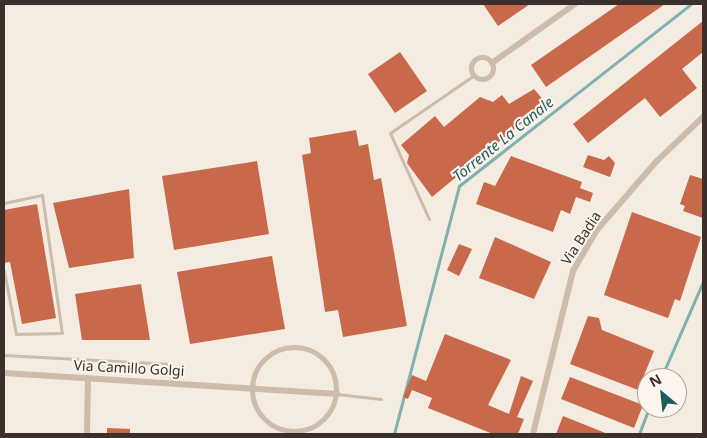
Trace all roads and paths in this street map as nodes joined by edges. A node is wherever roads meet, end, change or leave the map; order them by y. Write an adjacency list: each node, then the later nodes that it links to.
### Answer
1 (575, 4): 2 (street)
2 (492, 63): 3 (street); 3 (street)
3 (473, 76): 6 (lane)
4 (703, 117): 17 (street, Via Badia)
5 (4, 203): 7 (lane)
6 (429, 219)
7 (4, 271)
8 (4, 356): 12 (lane)
9 (4, 370): 10 (lane)
10 (4, 374): 11 (street, Via Camillo Golgi)
11 (88, 379): 12 (street, Via Camillo Golgi); 16 (street)
12 (172, 384): 13 (street, Via Camillo Golgi)
13 (253, 388): 14 (street, Via Camillo Golgi); 14 (street); 14 (street)
14 (337, 394): 15 (lane)
15 (381, 398)
16 (87, 434)
17 (533, 434)

